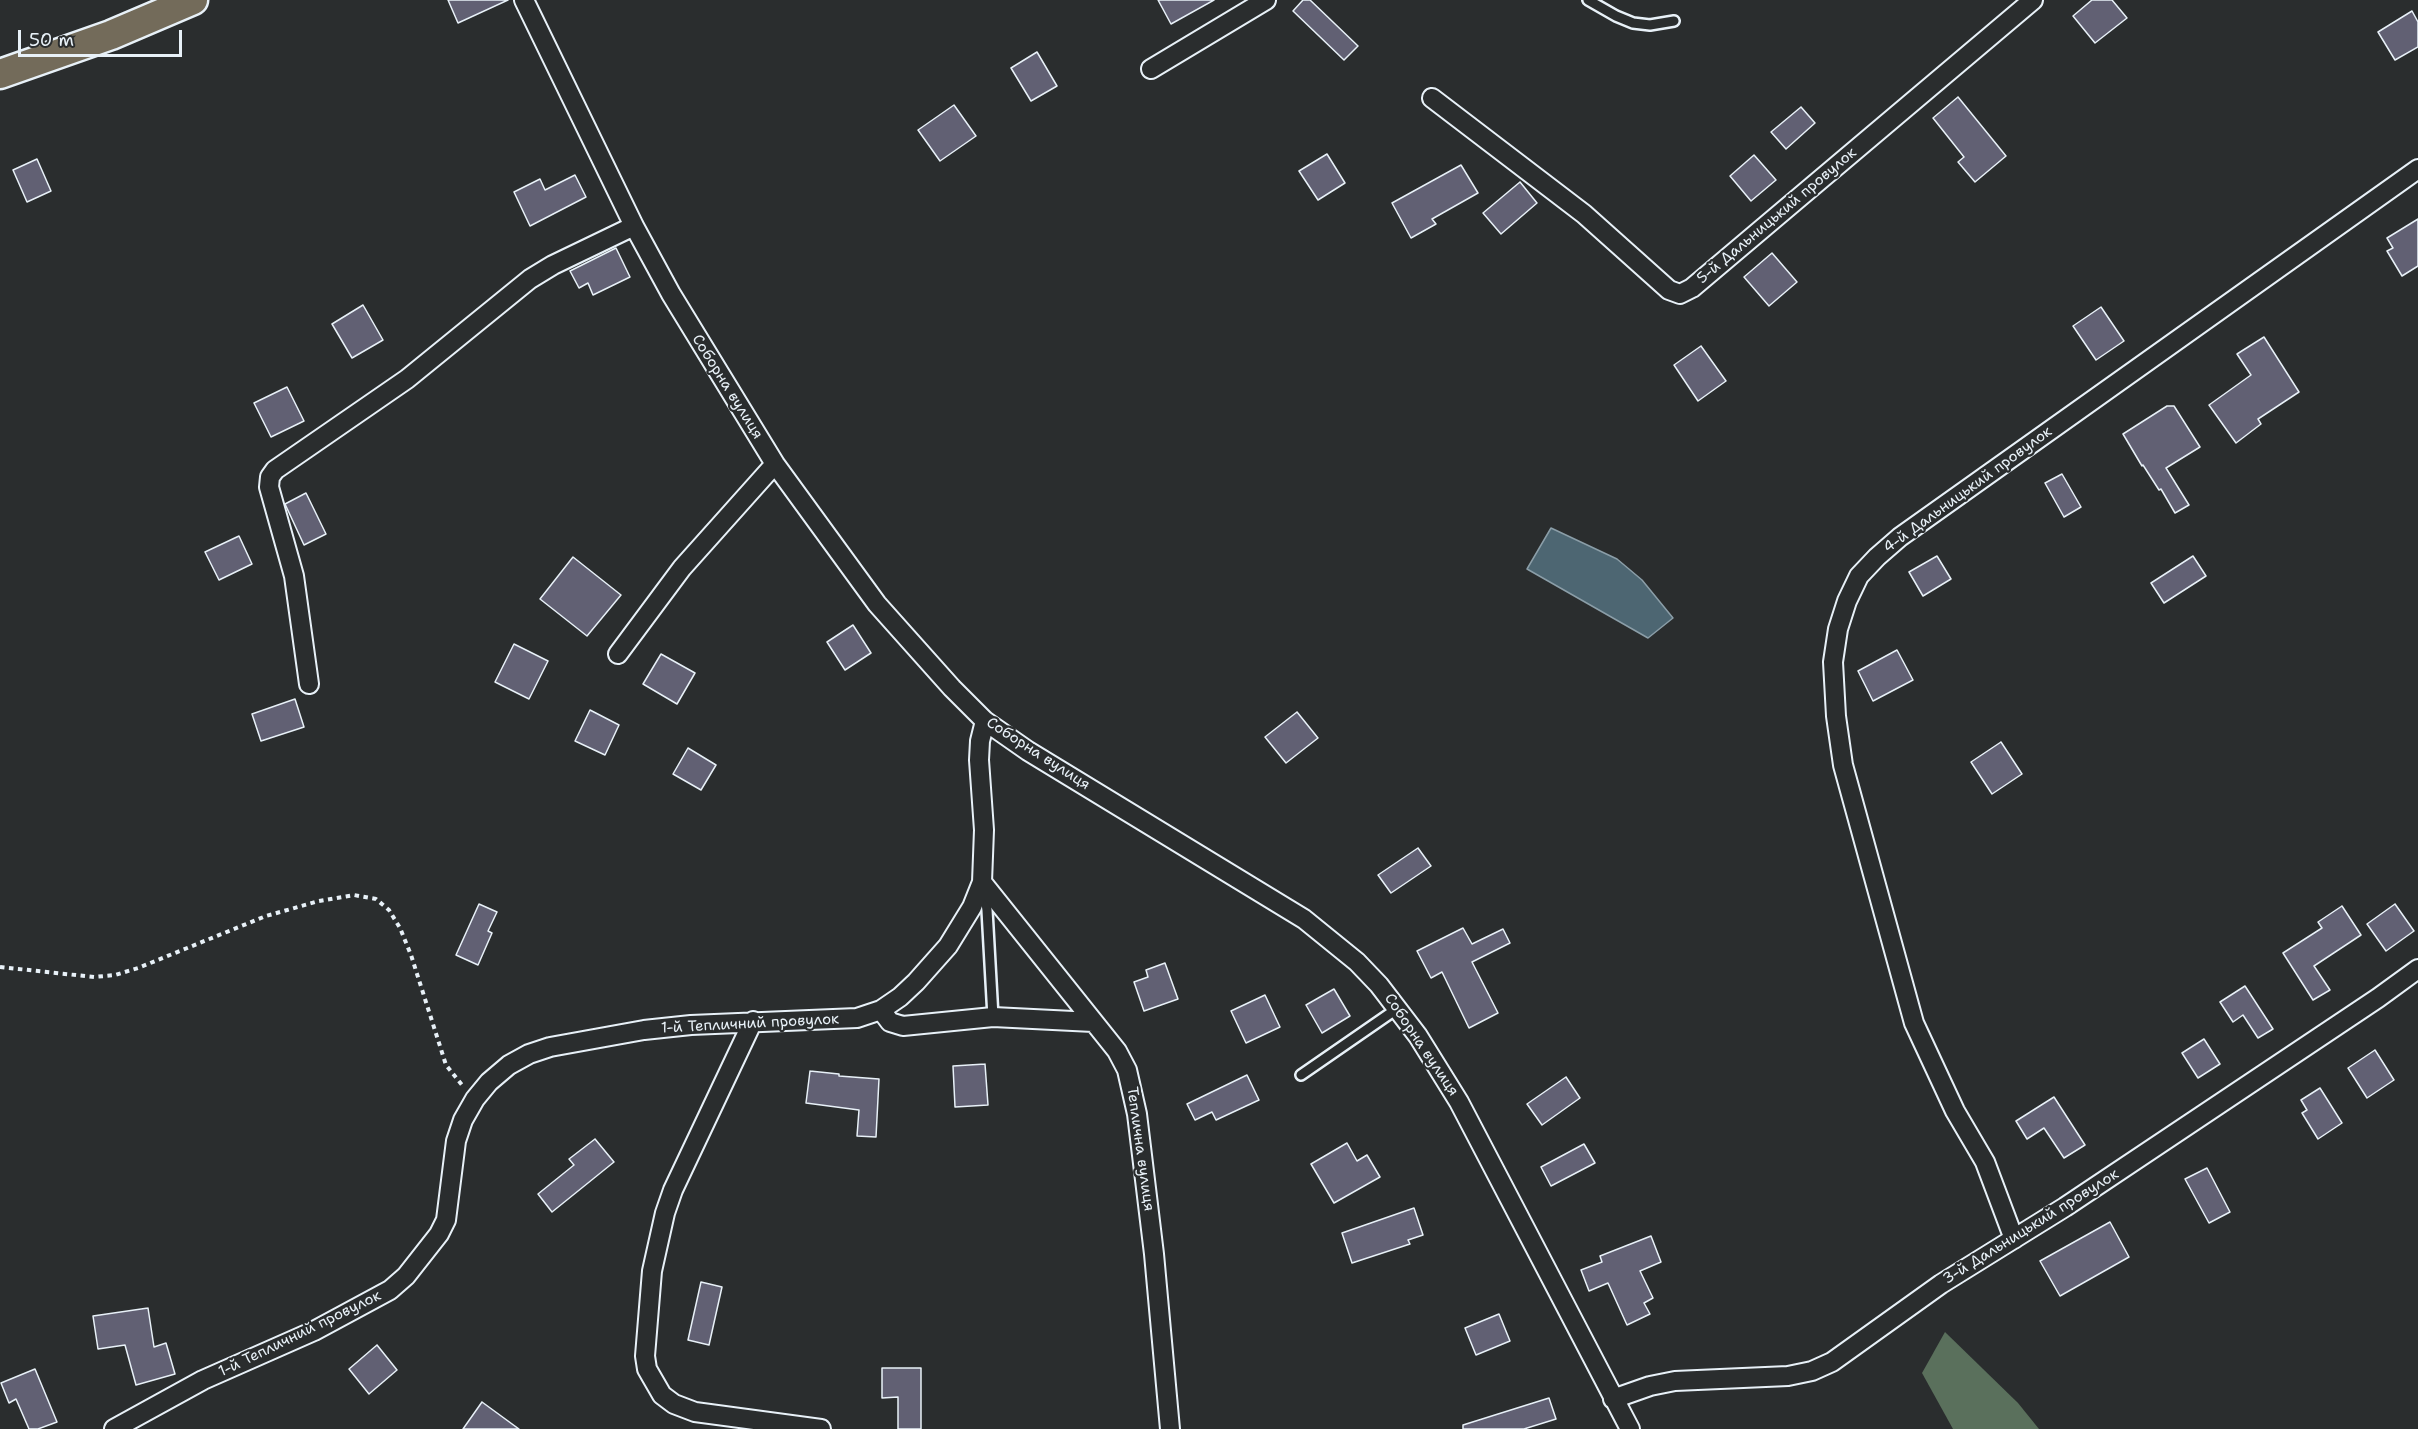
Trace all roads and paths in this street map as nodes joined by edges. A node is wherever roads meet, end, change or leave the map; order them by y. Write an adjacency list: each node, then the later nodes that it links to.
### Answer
1 (192, 0): 8 (highway)
2 (524, 0): 11 (street, Соборна вулиця)
3 (1266, 0): 7 (street)
4 (1588, 0): 6 (lane)
5 (2033, 0): 9 (street, 5-й Дальницький провулок)
6 (1674, 21)
7 (1151, 69)
8 (0, 74)
9 (1432, 98)
10 (2418, 169): 26 (street, 4-й Дальницький провулок)
11 (634, 226): 12 (street, Соборна вулиця); 14 (street)
12 (775, 464): 13 (street); 15 (street, Соборна вулиця)
13 (618, 654)
14 (309, 684)
15 (985, 721): 16 (street, 1-й Тепличний провулок); 19 (street, Соборна вулиця)
16 (982, 882): 20 (street, 1-й Тепличний провулок); 21 (lane); 23 (street, Теплична вулиця)
17 (0, 967): 25 (path)
18 (2418, 969): 26 (street, 3-й Дальницький провулок)
19 (1398, 1008): 24 (lane); 27 (street, Соборна вулиця)
20 (881, 1010): 21 (street); 22 (street, 1-й Тепличний провулок)
21 (993, 1017): 23 (street)
22 (753, 1021): 25 (street, 1-й Тепличний провулок); 29 (street)
23 (1093, 1022): 30 (street, Теплична вулиця)
24 (1301, 1075)
25 (475, 1099): 28 (street, 1-й Тепличний провулок)
26 (2014, 1239): 27 (street, 3-й Дальницький провулок)
27 (1614, 1398): 31 (street, Соборна вулиця)
28 (114, 1429)
29 (821, 1429)
30 (1170, 1429)
31 (1630, 1429)

